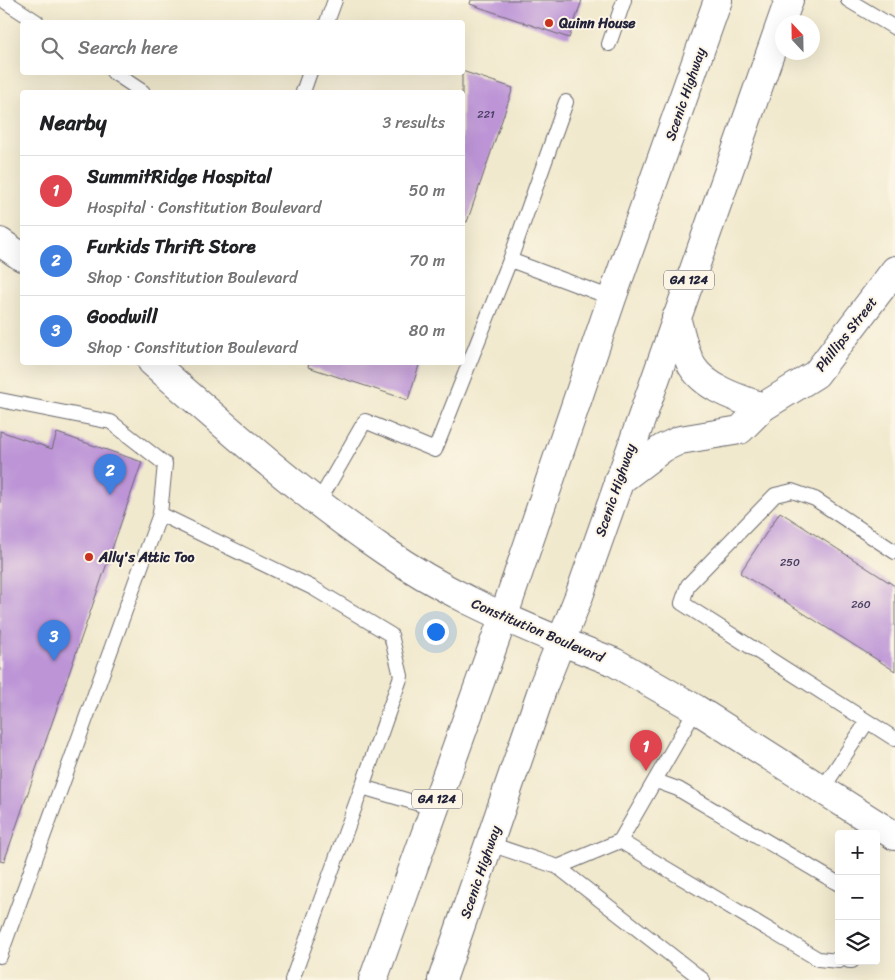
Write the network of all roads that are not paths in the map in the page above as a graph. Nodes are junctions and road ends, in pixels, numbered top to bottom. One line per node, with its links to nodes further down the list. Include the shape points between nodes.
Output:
1 (2, 0): 7 (lane)
2 (335, 0): 8 (lane)
3 (624, 0): 10 (lane)
4 (718, 0): 20 (main road, Scenic Highway / GA 124)
5 (789, 0): 21 (main road, Scenic Highway / GA 124)
6 (848, 0): 9 (lane)
7 (34, 20)
8 (329, 20)
9 (895, 28)
10 (609, 44)
11 (118, 75): 13 (lane)
12 (309, 75): 14 (lane)
13 (140, 90)
14 (305, 90)
15 (566, 102): 18 (lane)
16 (0, 242): 17 (main road)
17 (20, 256)
18 (510, 260): 20 (lane); 26 (lane, via 436,450 365,421)
19 (895, 270): 24 (main road, Phillips Street, via 816,374)
20 (612, 298): 29 (main road, Scenic Highway / GA 124)
21 (676, 318): 24 (main road, via 693,367 711,384 740,399); 25 (main road, Scenic Highway / GA 124)
22 (155, 365): 26 (main road, Constitution Boulevard)
23 (0, 400): 27 (lane, via 111,422 165,464)
24 (763, 406): 25 (main road, Phillips Street, via 740,430 680,440 663,448)
25 (618, 482): 30 (main road, Scenic Highway / GA 124)
26 (318, 503): 29 (main road, Constitution Boulevard, via 386,552 458,596)
27 (160, 514): 35 (lane, via 313,588 391,636 401,676); 43 (lane)
28 (895, 552): 32 (lane, via 816,499 792,491 783,493 775,495 688,585 682,603)
29 (504, 618): 30 (main road, Constitution Boulevard); 37 (main road, Scenic Highway / GA 124)
30 (560, 641): 31 (main road, Constitution Boulevard, via 614,662); 40 (main road, Scenic Highway / GA 124)
31 (696, 709): 34 (lane); 36 (main road, Constitution Boulevard)
32 (867, 722): 33 (lane); 36 (lane)
33 (895, 739)
34 (656, 781): 39 (lane); 42 (lane, via 678,789)
35 (362, 788): 37 (lane); 45 (lane)
36 (822, 788): 38 (main road, Constitution Boulevard)
37 (433, 808): 46 (main road, Scenic Highway / GA 124)
38 (895, 836)
39 (620, 841): 41 (lane); 44 (lane, via 818,959)
40 (490, 844): 41 (lane); 47 (main road, Scenic Highway / GA 124)
41 (558, 867): 48 (lane)
42 (835, 882)
43 (0, 956)
44 (835, 961)
45 (292, 980)
46 (373, 980)
47 (442, 980)
48 (703, 980)

